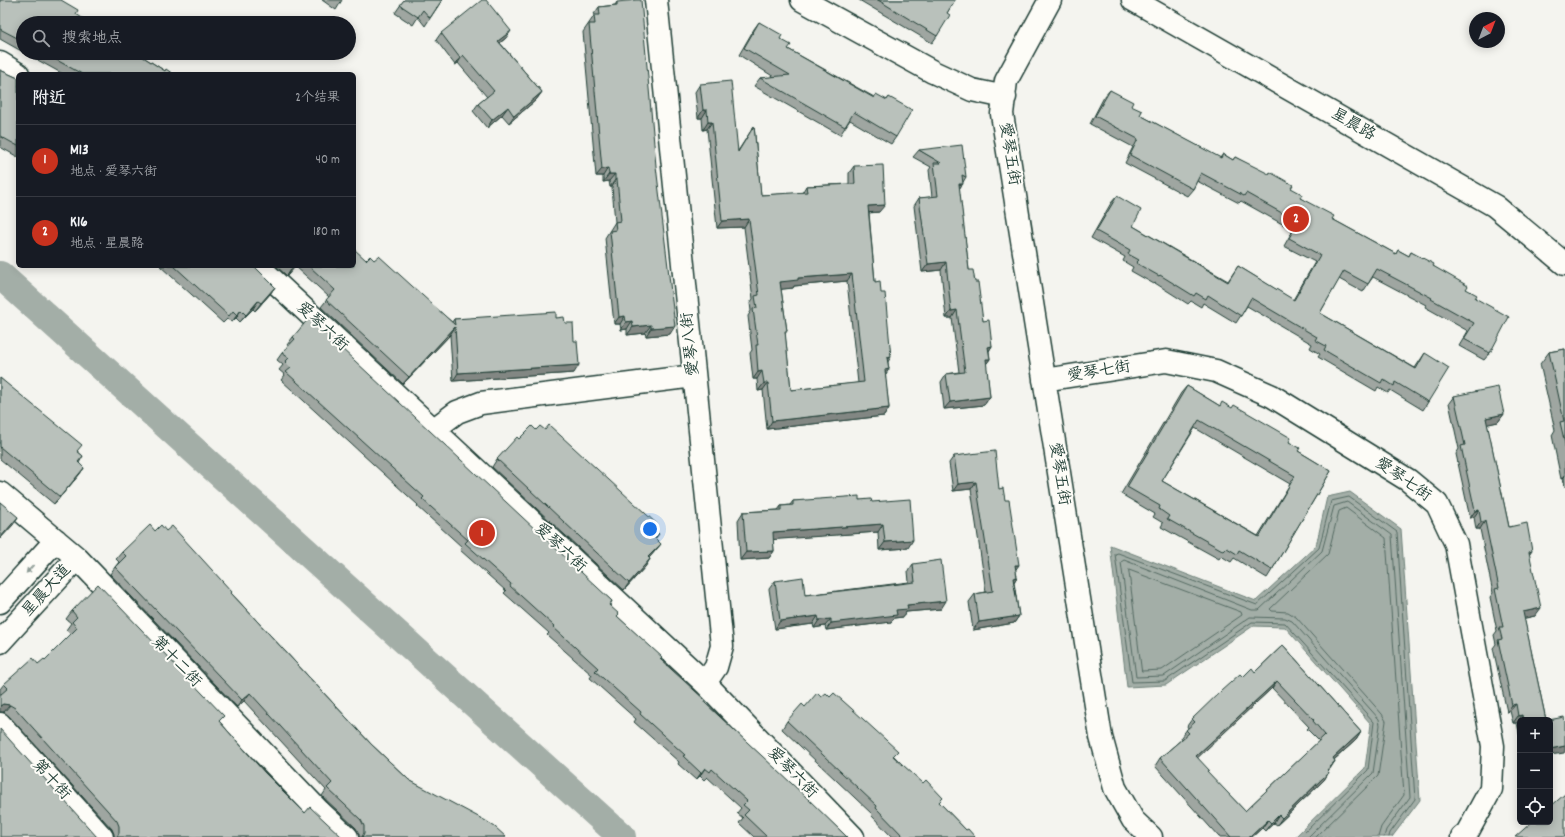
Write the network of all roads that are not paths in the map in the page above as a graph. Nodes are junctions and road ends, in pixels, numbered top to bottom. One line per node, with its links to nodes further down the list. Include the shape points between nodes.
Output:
1 (656, 0): 10 (street, 愛琴八街)
2 (802, 0): 7 (street, via 933,72 972,90)
3 (1050, 0): 7 (street, 愛琴五街, via 1006,81)
4 (1133, 0): 8 (street, 星晨路, via 1495,206)
5 (0, 63): 6 (street)
6 (16, 73)
7 (1004, 97): 11 (street, 愛琴五街, via 1002,114)
8 (1565, 264)
9 (260, 268): 12 (street, 爱琴六街)
10 (694, 376): 12 (street, via 481,403 457,412); 18 (street, 愛琴八街, via 722,646 716,667)
11 (1044, 380): 23 (street, 愛琴五街, via 1101,737 1115,788 1132,820); 24 (street, 愛琴七街, via 1166,361 1216,371 1272,396 1408,480 1437,504 1456,544 1493,746 1491,789 1467,833)
12 (433, 430): 18 (street, 爱琴六街)
13 (0, 493): 14 (street, 第十二街)
14 (56, 540): 15 (street, 第十二街); 16 (street, 星晨大道, one-way to 16)
15 (77, 558): 17 (street, 星晨大道); 21 (street, 第十二街, via 319,811)
16 (0, 602)
17 (0, 642)
18 (705, 683): 22 (street, 爱琴六街)
19 (0, 724): 20 (street, 第十街)
20 (102, 837)
21 (347, 837)
22 (853, 837)
23 (1151, 837)
24 (1462, 837)

